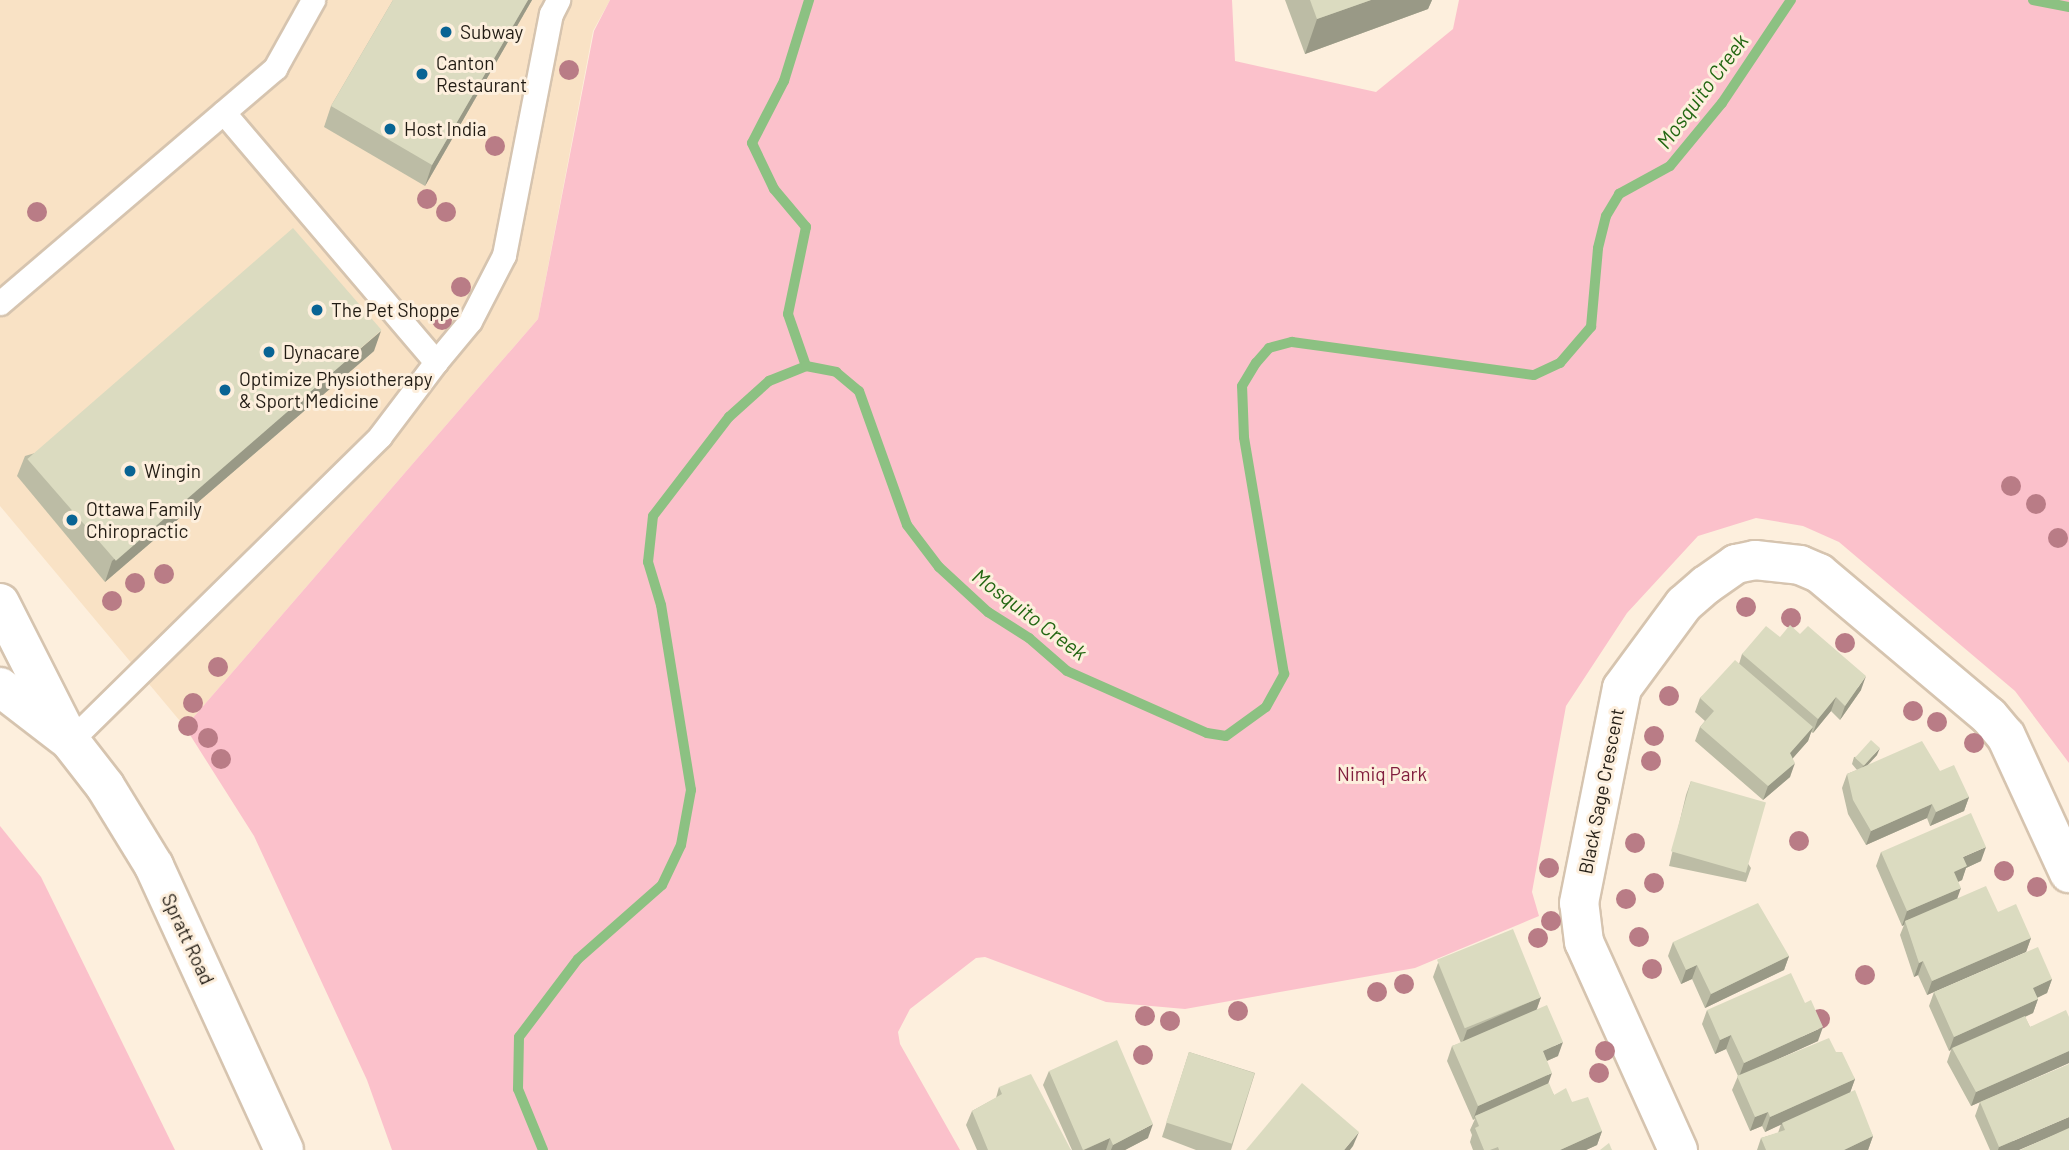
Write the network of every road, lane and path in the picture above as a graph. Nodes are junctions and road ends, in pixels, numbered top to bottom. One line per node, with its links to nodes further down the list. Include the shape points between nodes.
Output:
1 (313, 0): 3 (lane, via 275,68)
2 (558, 0): 5 (lane, via 551,14 505,255 470,321)
3 (223, 112): 4 (lane); 5 (lane)
4 (0, 303)
5 (436, 362): 8 (lane, via 380,436)
6 (0, 603): 8 (street, Spratt Road)
7 (0, 687): 8 (street, Spratt Road)
8 (70, 741): 10 (street, Spratt Road, via 105,786 154,866)
9 (2069, 873): 11 (street, Black Sage Crescent, via 2017,757 1989,716 1819,573 1800,565 1755,560 1736,564 1706,585 1684,604 1622,688 1579,902 1584,942)
10 (284, 1150)
11 (1678, 1150)

